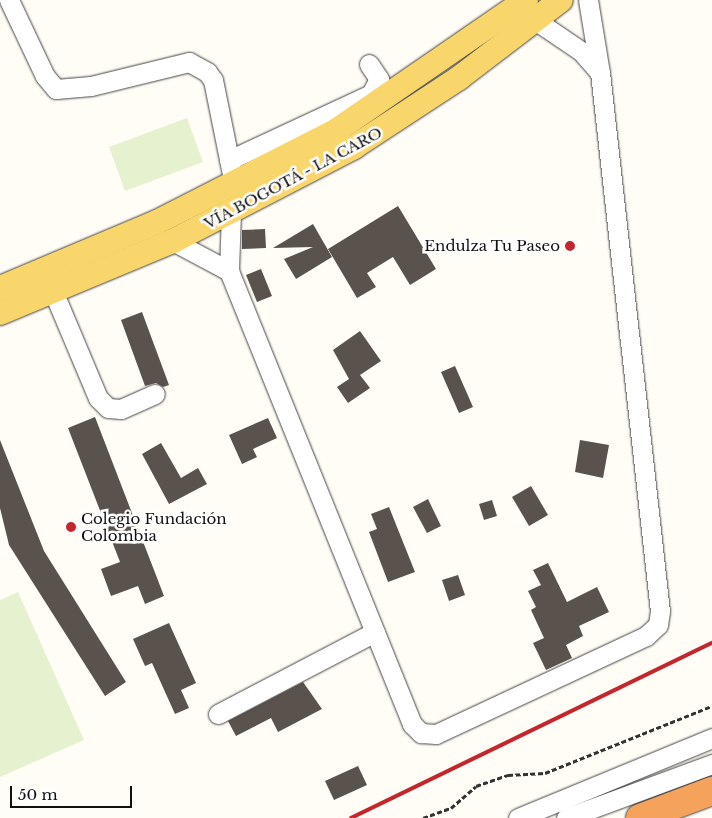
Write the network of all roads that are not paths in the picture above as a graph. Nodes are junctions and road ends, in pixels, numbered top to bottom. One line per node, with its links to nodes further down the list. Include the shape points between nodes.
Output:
1 (8, 0): 7 (street, via 44,76 56,89 82,88 189,62 207,72 213,80)
2 (561, 0): 4 (main road, VÍA BOGOTÁ - LA CARO)
3 (588, 0): 6 (street)
4 (531, 10): 6 (street, via 581,51); 8 (main road, VÍA BOGOTÁ - LA CARO, via 379,105); 9 (main road, VÍA BOGOTÁ - LA CARO, via 403,118)
5 (369, 64): 7 (street, via 379,79 371,94)
6 (600, 73): 16 (street, via 660,611 658,625 646,636 436,734 422,734 412,724)
7 (229, 160): 8 (street)
8 (234, 184): 12 (main road, VÍA BOGOTÁ - LA CARO, via 157,222)
9 (231, 213): 10 (main road, VÍA BOGOTÁ - LA CARO); 11 (street)
10 (173, 241): 11 (street); 13 (main road, VÍA BOGOTÁ - LA CARO)
11 (229, 271): 16 (street)
12 (0, 288)
13 (53, 291): 14 (main road, VÍA BOGOTÁ - LA CARO); 15 (street, via 98,398 108,408 121,409)
14 (0, 313)
15 (155, 394)
16 (375, 632): 17 (street)
17 (218, 714)
18 (712, 738): 21 (street)
19 (712, 764): 22 (street)
20 (712, 791): 23 (highway)
21 (518, 818)
22 (566, 818)
23 (640, 818)

